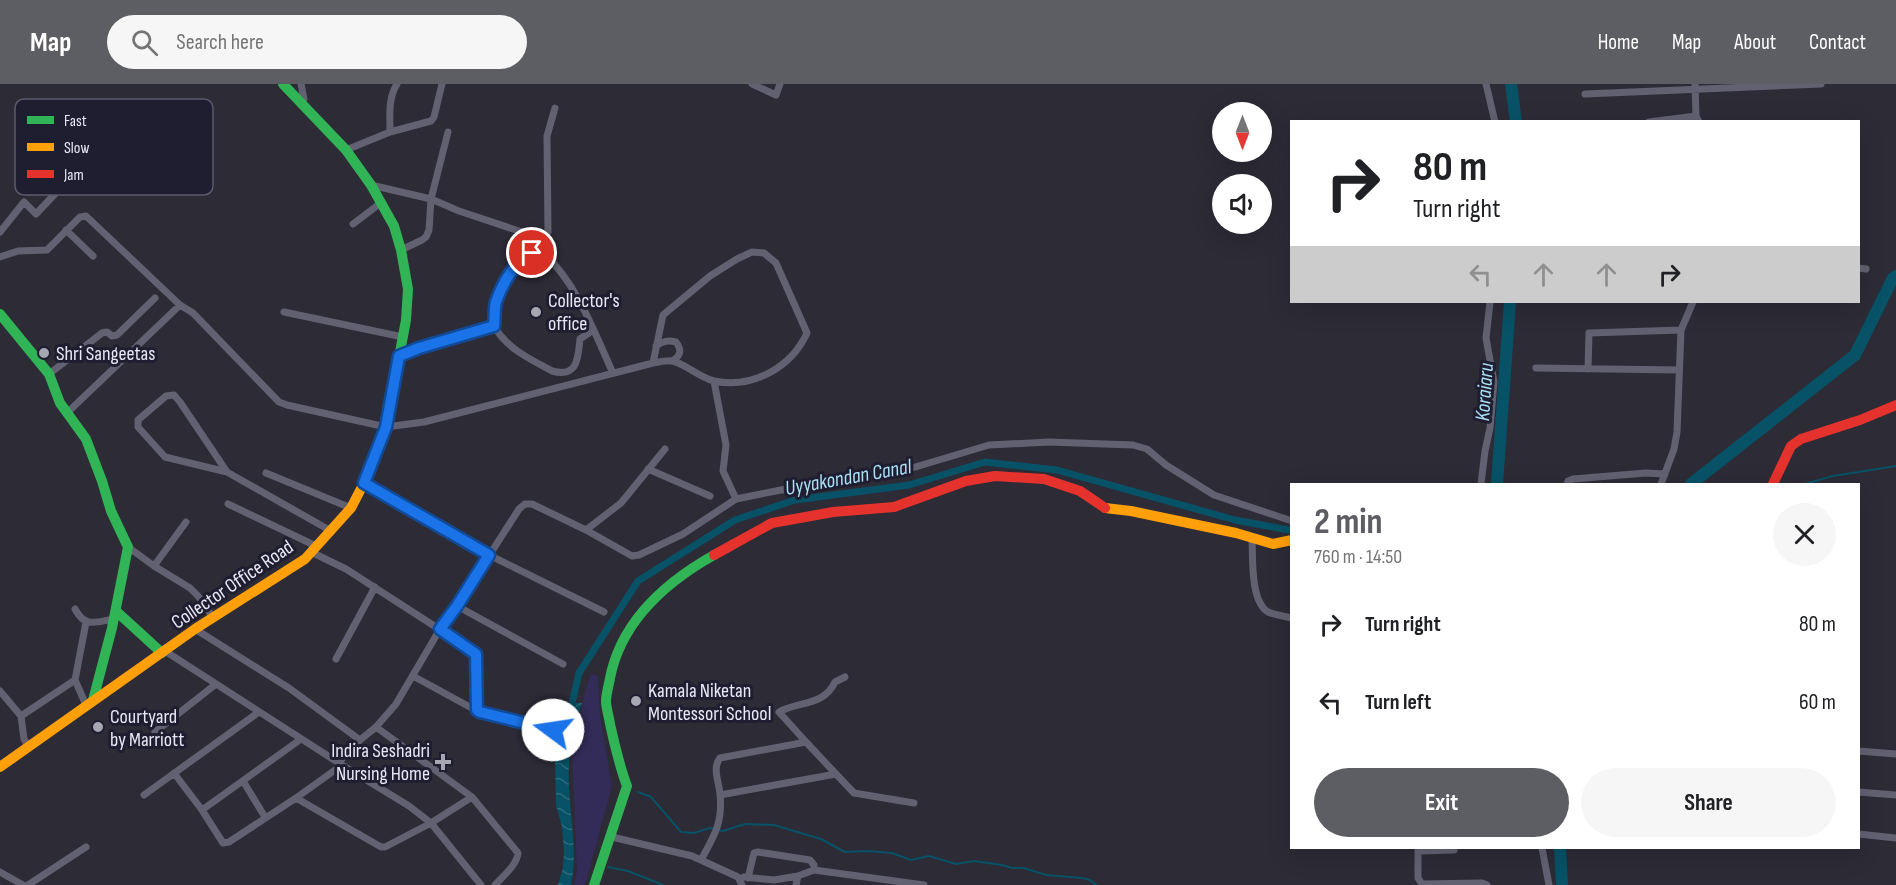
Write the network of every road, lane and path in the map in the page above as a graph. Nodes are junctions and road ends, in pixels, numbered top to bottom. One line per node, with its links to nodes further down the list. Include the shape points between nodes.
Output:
1 (283, 84): 13 (street, Collector Office Road)
2 (301, 84): 13 (street)
3 (387, 84): 11 (street)
4 (397, 84): 11 (street)
5 (442, 84): 18 (street, via 431,121)
6 (752, 84): 7 (street, via 776,95)
7 (780, 84)
8 (1486, 84): 16 (street)
9 (1821, 84): 10 (street)
10 (1695, 87): 12 (street); 15 (street)
11 (392, 91): 18 (street)
12 (1585, 94)
13 (302, 103): 20 (street, Collector Office Road)
14 (555, 108): 23 (street, via 547,136 548,232 543,237)
15 (1698, 119): 17 (street)
16 (1495, 120)
17 (1682, 120)
18 (390, 132): 20 (street)
19 (448, 132): 23 (street)
20 (345, 150): 21 (street, Collector Office Road)
21 (371, 185): 23 (street); 24 (street, Collector Office Road)
22 (54, 195): 27 (street, via 36,214 24,202)
23 (431, 199): 28 (street, via 426,237)
24 (381, 202): 25 (street); 28 (street, Collector Office Road, via 394,226)
25 (353, 224)
26 (66, 230): 29 (street); 30 (street, via 47,250 18,250); 34 (street, via 86,216)
27 (0, 232)
28 (400, 250): 40 (street, Collector Office Road, via 408,289)
29 (93, 256)
30 (0, 257)
31 (155, 298): 49 (street, via 117,335 102,333)
32 (1490, 303): 60 (street, via 1486,338 1494,382)
33 (1693, 303): 39 (street)
34 (180, 305): 52 (street); 53 (street, via 193,313 279,402)
35 (284, 312): 40 (street)
36 (0, 314): 49 (street)
37 (494, 326): 38 (street, via 509,347 559,373 576,365 580,339); 38 (street, via 495,303 509,274 523,257 543,253 565,278); 42 (street)
38 (593, 330): 48 (street)
39 (1681, 330): 46 (street, via 1589,333); 47 (street)
40 (403, 337): 42 (street, Collector Office Road)
41 (656, 346): 43 (street, via 669,340 676,342 680,353); 44 (street); 50 (street, via 663,315 679,301 737,259 752,252 764,253 776,263 807,333 785,363 769,373 754,380)
42 (399, 356): 53 (street, Collector Office Road)
43 (672, 361): 44 (street); 50 (street)
44 (653, 363): 48 (street)
45 (1536, 368): 46 (street)
46 (1588, 369): 47 (street)
47 (1679, 370): 58 (street, via 1677,432)
48 (613, 373): 53 (street, via 424,422)
49 (49, 374): 52 (street, via 60,403)
50 (714, 381): 65 (street, via 727,453 723,471)
51 (1896, 405): 63 (street, via 1796,442 1785,455)
52 (68, 412): 74 (street, via 86,439)
53 (386, 427): 59 (street, Collector Office Road)
54 (665, 449): 55 (street)
55 (648, 469): 64 (street); 70 (street, via 621,503)
56 (227, 472): 56 (street, via 174,395 166,396 138,420 138,427 165,457); 71 (street)
57 (266, 473): 67 (street)
58 (1665, 474): 61 (street, via 1573,479); 62 (street)
59 (364, 483): 67 (street, Collector Office Road); 76 (street)
60 (1481, 483)
61 (1567, 483)
62 (1661, 483)
63 (1773, 483)
64 (710, 496)
65 (736, 499): 68 (street, via 912,468 989,445 1049,442 1147,449 1215,495); 70 (street, via 683,534 639,555 632,556)
66 (228, 504): 75 (street)
67 (351, 508): 71 (street, Collector Office Road)
68 (1290, 520)
69 (186, 522): 77 (street)
70 (586, 530): 76 (street, via 525,504)
71 (331, 531): 75 (street, Collector Office Road)
72 (1252, 538): 73 (street, via 1273,544); 84 (street, via 1254,587 1261,606); 125 (street, via 1107,509 1080,491 1044,479 995,476 894,507 772,523 693,567 663,590 624,638 613,664 606,700 618,764 627,786)
73 (1290, 540)
74 (128, 547): 77 (street); 82 (street)
75 (314, 549): 78 (street); 83 (street, Collector Office Road, via 305,559)
76 (489, 555): 79 (street); 81 (street)
77 (154, 566): 83 (street, via 190,588)
78 (375, 587): 87 (street); 89 (street)
79 (457, 606): 87 (street); 90 (street)
80 (75, 609): 85 (street)
81 (604, 612)
82 (115, 615): 85 (street); 88 (street); 96 (street)
83 (213, 617): 86 (street, Collector Office Road)
84 (1290, 617)
85 (86, 622): 93 (street)
86 (195, 629): 88 (street, Collector Office Road); 104 (street, via 289,688)
87 (440, 629): 91 (street); 98 (street, via 476,654)
88 (163, 652): 94 (street); 96 (street, Collector Office Road)
89 (336, 659)
90 (563, 664)
91 (413, 676): 98 (street); 100 (street)
92 (845, 678): 105 (street, via 835,682 821,700 789,706 779,712)
93 (75, 680): 96 (street); 99 (street)
94 (216, 684): 97 (street); 102 (street)
95 (0, 691): 99 (street)
96 (90, 703): 106 (street, Collector Office Road)
97 (259, 712): 103 (street); 111 (street)
98 (480, 712): 101 (street)
99 (21, 716): 106 (street)
100 (376, 727): 104 (street); 118 (street)
101 (553, 730)
102 (155, 732)
103 (301, 739): 109 (street); 113 (street)
104 (360, 740): 109 (street)
105 (806, 742): 112 (street); 116 (street, via 720,758 716,768)
106 (28, 747): 110 (street, Collector Office Road)
107 (1860, 751): 108 (street)
108 (1896, 754)
109 (340, 764): 119 (street); 123 (street)
110 (0, 767)
111 (174, 773): 115 (street); 121 (street)
112 (836, 774): 116 (street); 120 (street, via 854,793)
113 (243, 781): 121 (street); 122 (street)
114 (1860, 792): 117 (street)
115 (144, 795)
116 (720, 795): 131 (street, via 720,824)
117 (1896, 795)
118 (472, 797): 123 (street); 140 (street, via 518,853)
119 (296, 798): 122 (street); 123 (street, via 381,847)
120 (914, 803)
121 (202, 810): 122 (street, via 223,843)
122 (265, 817)
123 (431, 823): 139 (street)
124 (1860, 834): 126 (street)
125 (612, 837): 131 (street); 141 (street)
126 (1896, 838)
127 (86, 847): 138 (street)
128 (1419, 849): 130 (street); 145 (street, via 1422,884)
129 (1542, 849): 146 (street)
130 (1454, 850)
131 (701, 860): 135 (street)
132 (814, 870): 134 (street); 136 (street, via 810,860 758,852 754,853); 144 (street)
133 (0, 872): 137 (street)
134 (798, 876): 136 (street, via 774,880); 143 (street)
135 (738, 877): 136 (street); 142 (street)
136 (748, 878)
137 (23, 885)
138 (28, 885)
139 (481, 885)
140 (495, 885)
141 (594, 885)
142 (742, 885)
143 (796, 885)
144 (924, 885)
145 (1487, 885)
146 (1550, 885)

